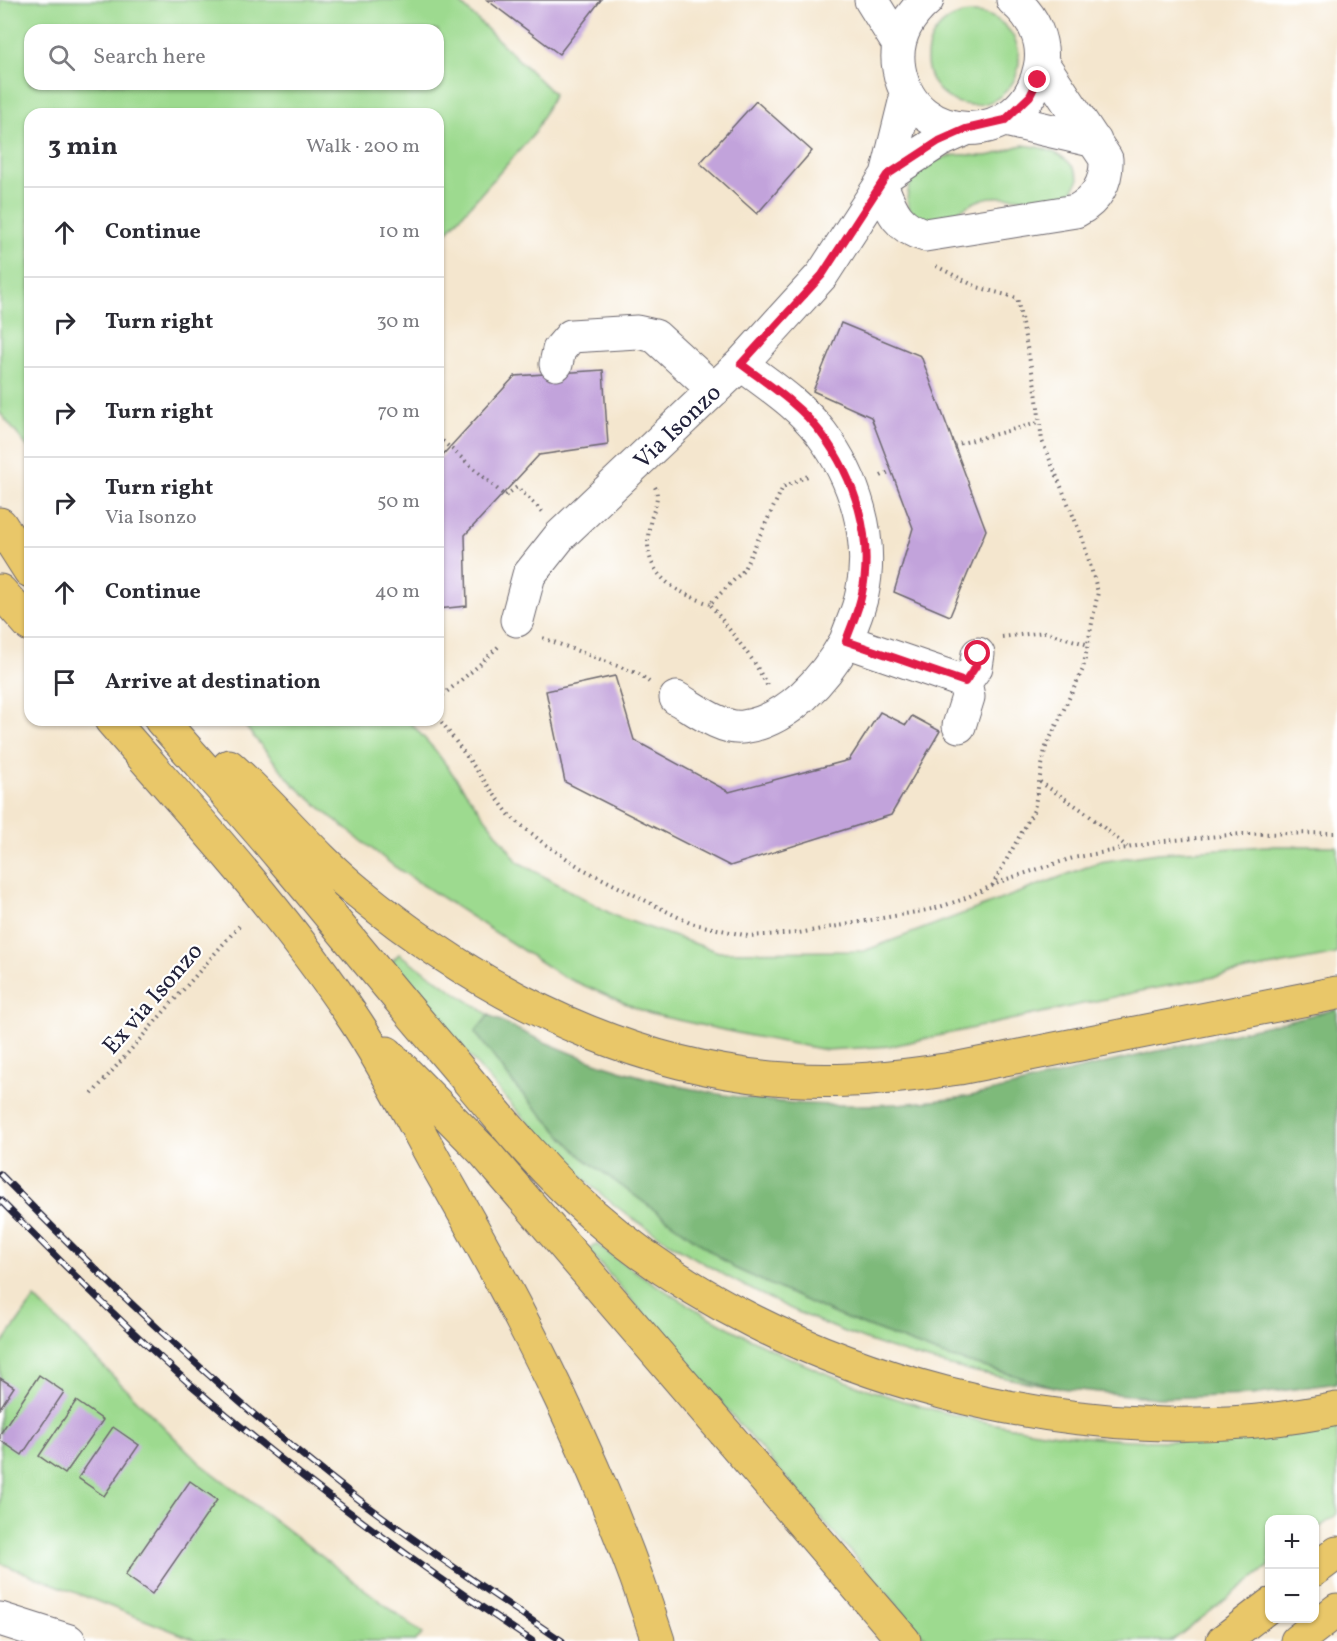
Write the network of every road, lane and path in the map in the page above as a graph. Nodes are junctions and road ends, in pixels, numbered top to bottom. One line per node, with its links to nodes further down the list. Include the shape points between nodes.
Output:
1 (871, 0): 4 (street)
2 (927, 0): 4 (street, via 914,12)
3 (1025, 5): 5 (street, via 1036,28)
4 (899, 45): 6 (street, via 899,65)
5 (1042, 63): 7 (street, via 1030,96); 9 (street)
6 (907, 94): 8 (street, via 930,118); 10 (street)
7 (1005, 120): 8 (street); 9 (street)
8 (966, 129): 10 (street, via 939,141)
9 (1099, 145): 10 (street, via 1106,159 1104,180 1087,205 1076,211 961,231 925,235 913,232 896,219)
10 (884, 179): 13 (street, Via Isonzo, via 822,275)
11 (927, 261): 15 (path, via 977,287 1017,298)
12 (556, 364): 14 (street, via 559,350 571,336 637,332 655,336)
13 (741, 364): 14 (street, Via Isonzo); 19 (street, via 793,404 821,432)
14 (714, 390): 18 (street, Via Isonzo)
15 (1038, 423): 17 (path); 35 (path, via 1091,563 1098,592 1083,669 1045,749)
16 (444, 442): 20 (path, via 505,496 517,487)
17 (954, 445)
18 (639, 462): 24 (path, via 658,493 649,528 655,572 672,589); 26 (street, Via Isonzo, via 560,536 530,575)
19 (840, 462): 24 (path, via 783,487 743,571); 27 (street, via 858,506 867,554 862,594)
20 (545, 514)
21 (0, 524): 22 (highway)
22 (24, 562)
23 (0, 591): 25 (highway)
24 (710, 604): 29 (path, via 754,662)
25 (24, 618)
26 (517, 620)
27 (846, 641): 29 (street, via 830,670 805,697); 34 (street, via 972,668)
28 (676, 698): 29 (street, via 718,722 742,728)
29 (781, 711)
30 (444, 725): 38 (path, via 510,816 542,843 581,868 690,923 748,936 799,933 933,909)
31 (116, 726): 41 (highway, via 271,906)
32 (165, 726): 43 (highway, via 558,1182 593,1216 696,1289 759,1323 888,1377 1013,1408 1145,1424 1271,1420)
33 (185, 726): 40 (highway, via 232,769 310,851 443,957 504,994 563,1023 678,1062 795,1078 902,1077)
34 (959, 726)
35 (1040, 782): 37 (path); 38 (path, via 1034,810)
36 (1337, 832): 37 (path, via 1241,834)
37 (1127, 847): 38 (path, via 1073,858)
38 (992, 886)
39 (239, 926): 42 (path, Ex via Isonzo)
40 (1337, 993)
41 (354, 1019): 50 (highway, via 541,1357 637,1576); 51 (highway, via 485,1153)
42 (92, 1094)
43 (1337, 1409)
44 (1337, 1553): 45 (highway)
45 (1315, 1569)
46 (1265, 1608): 52 (highway)
47 (1337, 1610): 53 (highway)
48 (0, 1619): 49 (street)
49 (69, 1641)
50 (658, 1641)
51 (904, 1641)
52 (1223, 1641)
53 (1297, 1641)

